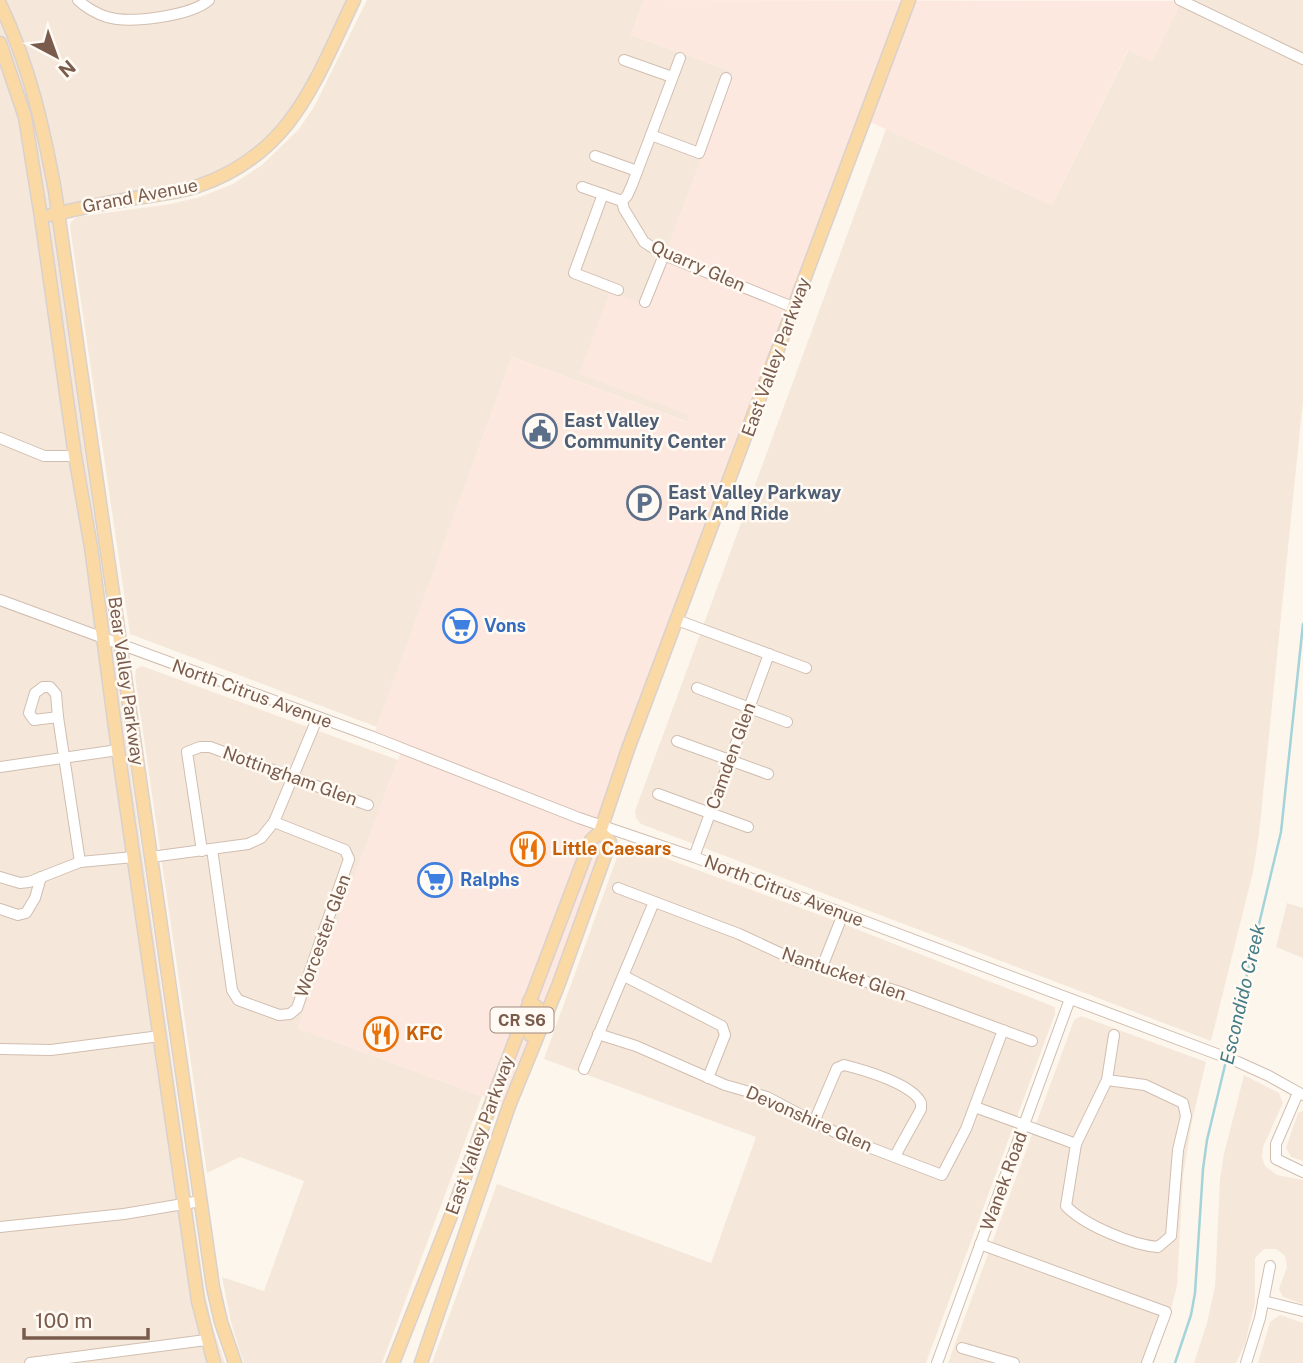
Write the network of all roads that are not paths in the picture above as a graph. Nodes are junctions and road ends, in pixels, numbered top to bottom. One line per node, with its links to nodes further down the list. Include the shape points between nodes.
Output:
1 (78, 0): 2 (street, via 106,17 129,19 189,11)
2 (209, 0)
3 (354, 0): 19 (main road, Grand Avenue, via 311,90 286,128 245,164 197,187)
4 (909, 0): 24 (main road, East Valley Parkway / CR S6)
5 (1180, 0): 9 (street)
6 (0, 4): 19 (main road, Bear Valley Parkway, via 38,104)
7 (0, 43): 20 (main road, Bear Valley Parkway, via 25,117)
8 (680, 58): 11 (street)
9 (1303, 59)
10 (624, 60): 11 (street)
11 (672, 78): 13 (street)
12 (726, 78): 13 (street, via 699,153)
13 (651, 135): 15 (street)
14 (595, 156): 15 (street)
15 (637, 171): 18 (street)
16 (582, 187): 17 (street)
17 (603, 194): 18 (street); 22 (street, via 574,273)
18 (622, 201): 21 (street, Quarry Glen, via 643,242)
19 (58, 213): 20 (main road, Grand Avenue); 30 (main road, Bear Valley Parkway)
20 (41, 217): 26 (main road, Bear Valley Parkway)
21 (664, 255): 23 (street); 24 (street, Quarry Glen)
22 (618, 290)
23 (645, 302)
24 (795, 308): 28 (main road, East Valley Parkway / CR S6)
25 (0, 438): 26 (street, via 44,456)
26 (75, 456): 29 (main road, Bear Valley Parkway)
27 (0, 600): 29 (street, North Citrus Avenue)
28 (677, 620): 31 (street); 50 (main road, East Valley Parkway / CR S6)
29 (103, 637): 30 (street, North Citrus Avenue); 39 (main road, Bear Valley Parkway)
30 (120, 644): 36 (street, North Citrus Avenue); 52 (main road, Bear Valley Parkway)
31 (769, 654): 32 (street); 34 (street, Camden Glen)
32 (806, 668)
33 (697, 688): 34 (street)
34 (749, 708): 37 (street); 41 (street, Camden Glen)
35 (58, 717): 40 (street)
36 (317, 719): 44 (street); 50 (street, North Citrus Avenue)
37 (787, 722)
38 (677, 741): 41 (street)
39 (118, 750): 40 (street); 54 (main road, Bear Valley Parkway)
40 (65, 756): 42 (street); 55 (street)
41 (729, 760): 43 (street); 47 (street, Camden Glen)
42 (0, 767)
43 (768, 774)
44 (292, 777): 46 (street, Nottingham Glen); 48 (street); 51 (street, Nottingham Glen, via 211,747 187,752)
45 (658, 794): 47 (street)
46 (368, 805)
47 (710, 813): 49 (street); 53 (street, Camden Glen)
48 (274, 822): 51 (street, via 261,838 248,844); 51 (street, Worcester Glen, via 345,850 349,859 297,1008 290,1014 279,1015 238,1000 232,990)
49 (748, 827)
50 (601, 828): 53 (street, North Citrus Avenue); 65 (main road, East Valley Parkway / CR S6, via 591,840); 72 (main road, East Valley Parkway / CR S6, via 610,842)
51 (207, 850): 52 (street)
52 (151, 857): 83 (main road, Bear Valley Parkway)
53 (694, 857): 61 (street, North Citrus Avenue)
54 (134, 858): 55 (street); 69 (main road, Bear Valley Parkway)
55 (80, 862): 57 (street)
56 (0, 877): 57 (street, via 20,883)
57 (41, 877): 60 (street, via 26,914)
58 (618, 888): 59 (street, Nantucket Glen)
59 (653, 902): 62 (street, Nantucket Glen); 63 (street)
60 (0, 909)
61 (843, 914): 62 (street); 64 (street, North Citrus Avenue)
62 (822, 968): 66 (street, Nantucket Glen)
63 (624, 976): 67 (street); 74 (street, via 722,1026 725,1035)
64 (1070, 999): 76 (street, North Citrus Avenue, via 1238,1062); 79 (street, Wanek Road)
65 (529, 1001): 72 (main road, via 538,1008 528,1042); 95 (main road, East Valley Parkway / CR S6)
66 (1003, 1030): 70 (street, Nantucket Glen); 77 (street)
67 (598, 1034): 73 (street); 74 (street, Devonshire Glen, via 635,1045)
68 (1114, 1035): 75 (street)
69 (160, 1036): 71 (street, via 51,1050); 84 (main road, Bear Valley Parkway)
70 (1032, 1041)
71 (0, 1049)
72 (530, 1056): 96 (main road, East Valley Parkway / CR S6)
73 (584, 1069)
74 (708, 1078): 78 (street, Devonshire Glen, via 767,1097)
75 (1107, 1080): 80 (street); 80 (street, via 1145,1085 1183,1103 1186,1116 1178,1150 1171,1236 1163,1244 1149,1246 1113,1233 1076,1217 1066,1206)
76 (1301, 1094): 82 (street, via 1276,1144 1276,1159)
77 (975, 1107): 79 (street); 81 (street, Devonshire Glen, via 942,1175)
78 (814, 1122): 81 (street, Devonshire Glen); 81 (street, via 837,1068 844,1065 884,1078 912,1091 922,1103)
79 (1024, 1125): 80 (street); 86 (street, Wanek Road)
80 (1076, 1144)
81 (895, 1156)
82 (1303, 1172)
83 (201, 1201): 84 (street); 94 (main road, Bear Valley Parkway, via 217,1305)
84 (183, 1204): 85 (street); 90 (main road, Bear Valley Parkway)
85 (0, 1227)
86 (980, 1244): 97 (street, Wanek Road); 99 (street, via 1166,1312)
87 (1270, 1266): 88 (street)
88 (1263, 1301): 89 (street); 100 (street)
89 (1303, 1311)
90 (206, 1340): 92 (street); 93 (main road, Bear Valley Parkway)
91 (962, 1348): 98 (street)
92 (30, 1363)
93 (214, 1363)
94 (235, 1363)
95 (393, 1363)
96 (421, 1363)
97 (937, 1363)
98 (1014, 1363)
99 (1147, 1363)
100 (1246, 1363)

